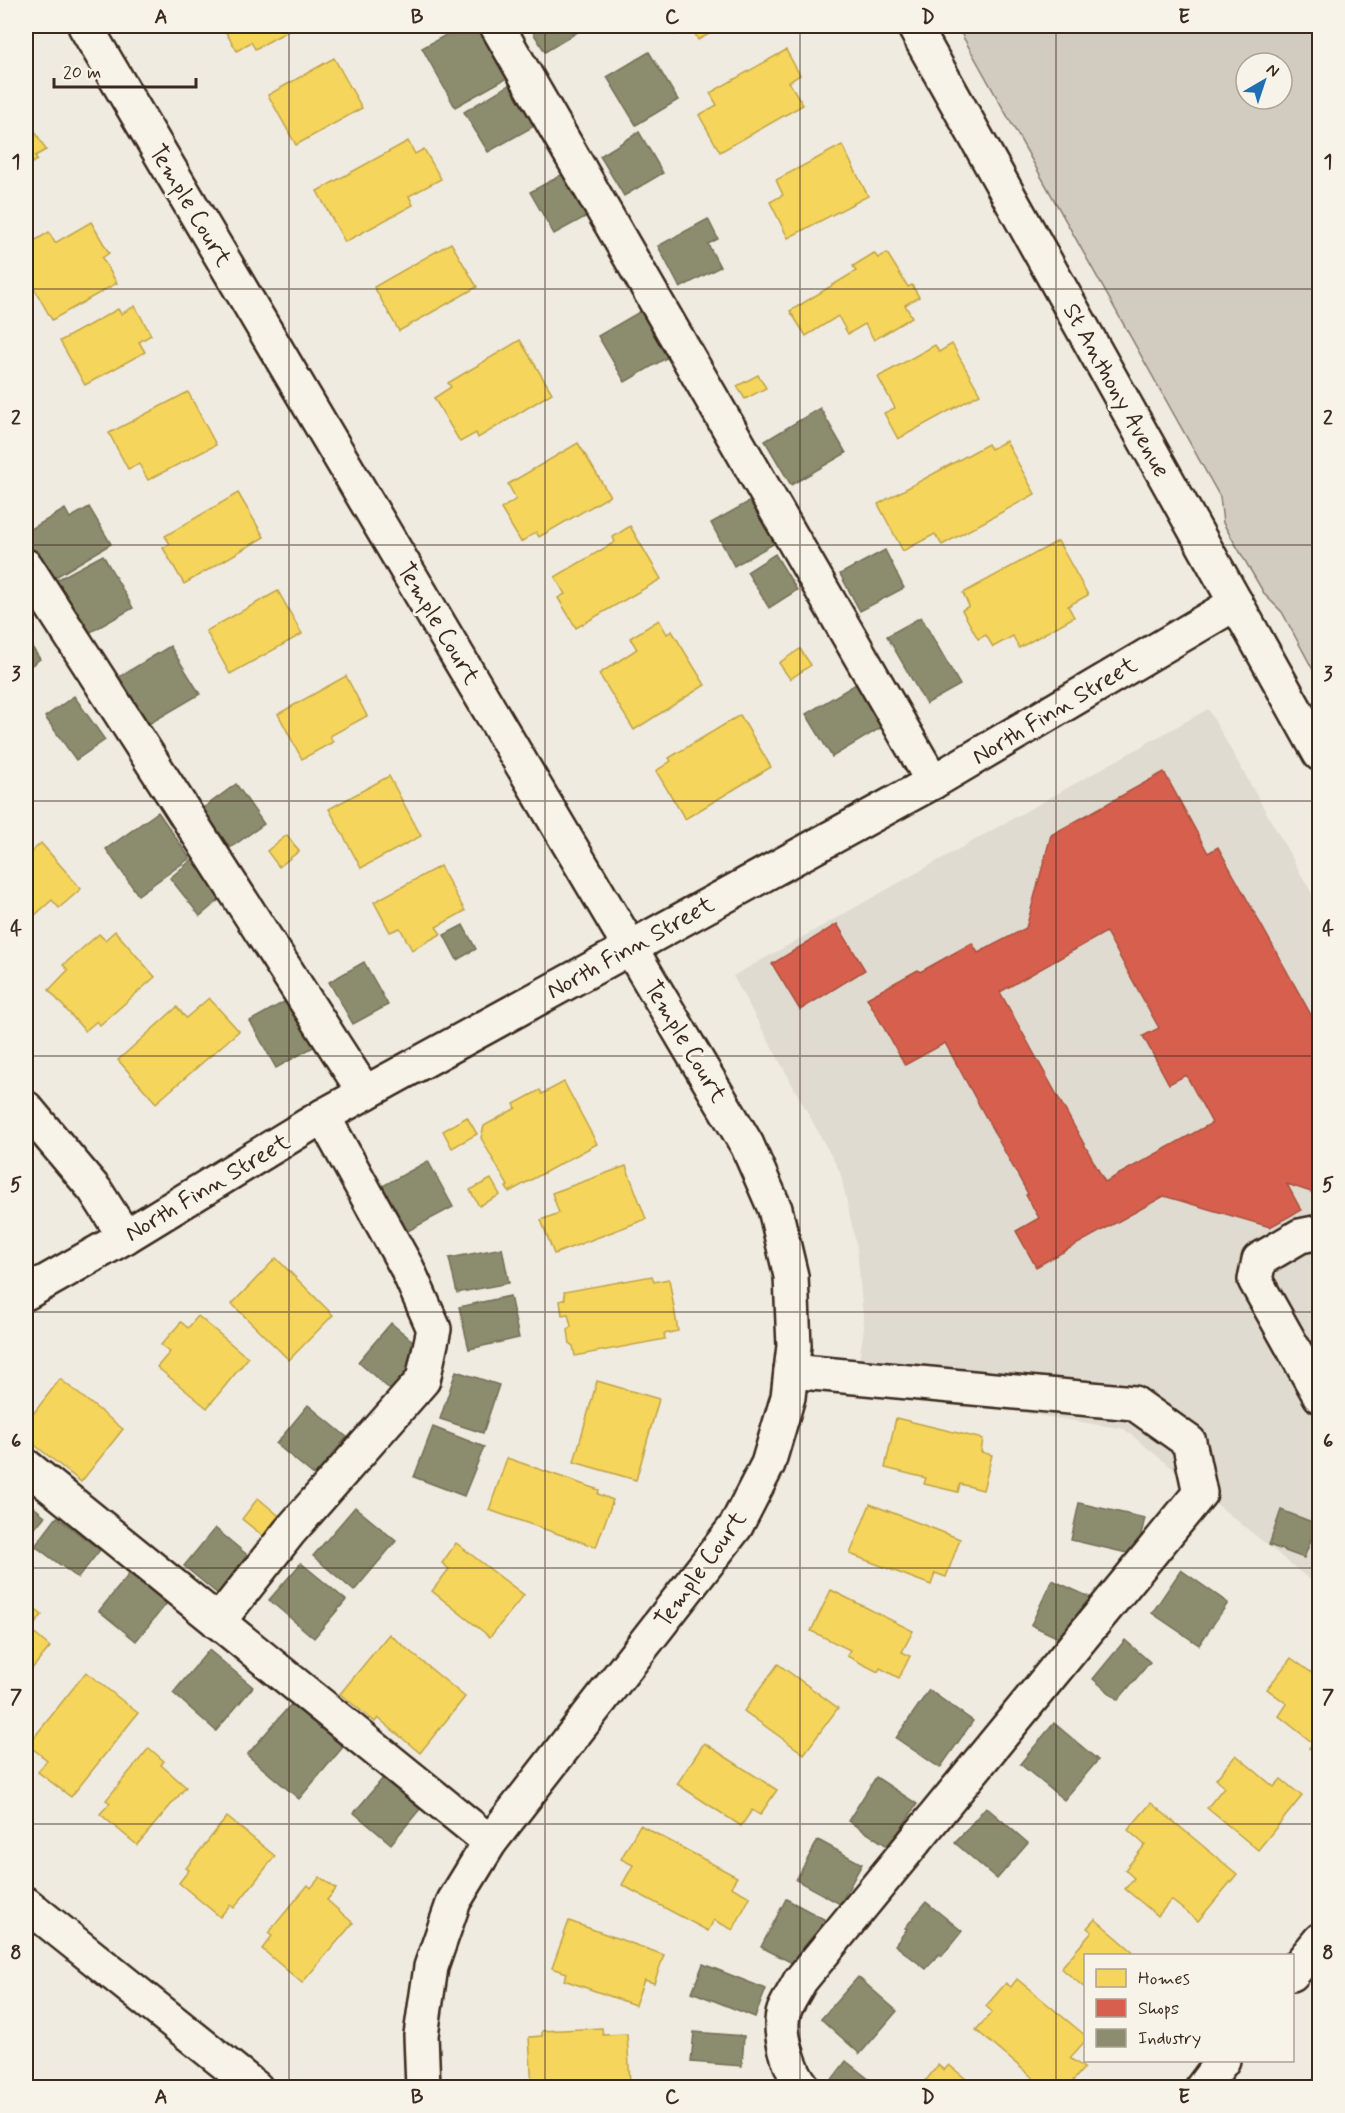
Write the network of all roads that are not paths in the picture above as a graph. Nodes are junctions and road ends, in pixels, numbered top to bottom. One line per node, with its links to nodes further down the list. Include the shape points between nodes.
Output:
1 (85, 26): 8 (street, Temple Court)
2 (497, 26): 7 (street)
3 (914, 26): 5 (street, St Anthony Avenue)
4 (26, 566): 9 (street)
5 (1236, 603): 6 (street, St Anthony Avenue); 7 (street, North Finn Street)
6 (1320, 754)
7 (933, 782): 8 (street, North Finn Street)
8 (630, 947): 9 (street, North Finn Street); 15 (street, Temple Court, via 747,1145 775,1209 791,1276)
9 (364, 1093): 11 (street, North Finn Street)
10 (26, 1108): 13 (street, via 95,1190)
11 (323, 1116): 13 (street, North Finn Street); 18 (street, via 407,1268 434,1329 429,1354 423,1380 290,1531)
12 (1320, 1232): 16 (street, via 1300,1236 1259,1260 1255,1280)
13 (125, 1237): 14 (street, North Finn Street)
14 (26, 1293)
15 (791, 1371): 19 (street, Temple Court, via 788,1398 768,1464 736,1526); 26 (street, via 1134,1403 1189,1442 1200,1493 800,1981 783,2013 784,2047)
16 (1320, 1396)
17 (26, 1466): 18 (street)
18 (218, 1622): 19 (street)
19 (490, 1842): 25 (street, Temple Court, via 454,1901 431,1966 422,2035)
20 (26, 1904): 24 (street)
21 (1320, 1940): 22 (street)
22 (1294, 1973)
23 (1222, 2062): 27 (street)
24 (256, 2088)
25 (423, 2088)
26 (804, 2088)
27 (1202, 2088)

